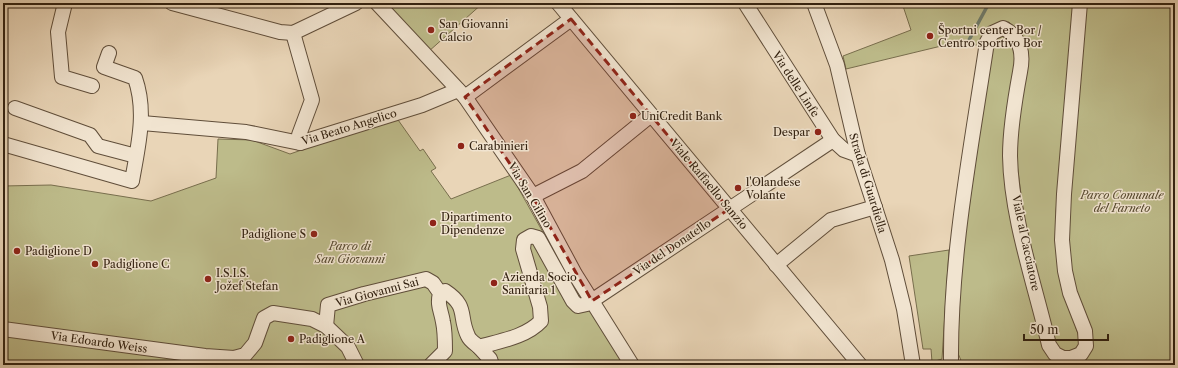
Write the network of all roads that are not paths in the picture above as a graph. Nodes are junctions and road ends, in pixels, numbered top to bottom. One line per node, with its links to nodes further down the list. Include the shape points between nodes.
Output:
1 (64, 3): 12 (street, via 58,32 62,77)
2 (172, 3): 10 (street, via 280,32)
3 (356, 3): 10 (street)
4 (377, 3): 13 (street, Via San Cilino)
5 (558, 3): 9 (street, Viale Raffaello Sanzio)
6 (745, 3): 17 (street, Via delle Linfe)
7 (814, 3): 20 (street, Strada di Guardiella, via 837,65)
8 (1080, 3): 34 (street, Viale al Cacciatore, via 1062,240 1068,286 1085,331 1086,346 1081,354 1063,358 1055,354 1049,344 1016,211 1010,156 1013,109 1022,66 1021,51 1018,41 1011,32 1003,28 992,33 987,42 957,246 951,311)
9 (571, 19): 13 (street, Via Beato Angelico); 15 (street, Viale Raffaello Sanzio)
10 (293, 33): 18 (street, via 312,100 299,135)
11 (109, 53): 16 (street, via 104,67 135,78 140,91)
12 (92, 86)
13 (462, 93): 18 (street, Via Beato Angelico); 22 (street, Via San Cilino)
14 (15, 108): 21 (street, via 90,135 98,146)
15 (651, 115): 22 (street, via 582,170); 24 (street, Viale Raffaello Sanzio)
16 (142, 123): 18 (street, Via Beato Angelico, via 246,132); 21 (street)
17 (833, 140): 20 (street, Via delle Linfe, via 844,150); 24 (street, Via del Donatello)
18 (300, 143)
19 (3, 144): 21 (street, via 132,181)
20 (858, 155): 23 (street, Strada di Guardiella)
21 (136, 156)
22 (533, 196): 27 (street, Via San Cilino)
23 (875, 207): 25 (street, via 831,220); 40 (street, Strada di Guardiella, via 901,295)
24 (729, 208): 25 (street, Viale Raffaello Sanzio); 27 (street, Via del Donatello)
25 (776, 264): 39 (street, Viale Raffaello Sanzio)
26 (440, 293): 28 (street, Via Giovanni Sai, via 433,283 426,279 364,294 328,305); 31 (street, Via Giovanni Sai, via 445,291 461,305 468,338); 36 (street, via 438,302 443,321 445,351)
27 (592, 301): 31 (street, via 578,306 573,301 538,238 531,236 524,240 523,249 540,307 541,321 527,332); 38 (street, Via San Cilino)
28 (326, 326): 30 (street, via 312,319 273,313 264,318); 33 (street, via 348,348)
29 (3, 329): 32 (street, Via Edoardo Weiss)
30 (255, 343): 32 (street, Via Edoardo Weiss, via 245,355); 35 (street)
31 (479, 347): 37 (street)
32 (226, 362)
33 (356, 364)
34 (950, 364)
35 (252, 365)
36 (431, 365)
37 (492, 365)
38 (632, 365)
39 (860, 365)
40 (913, 365)

